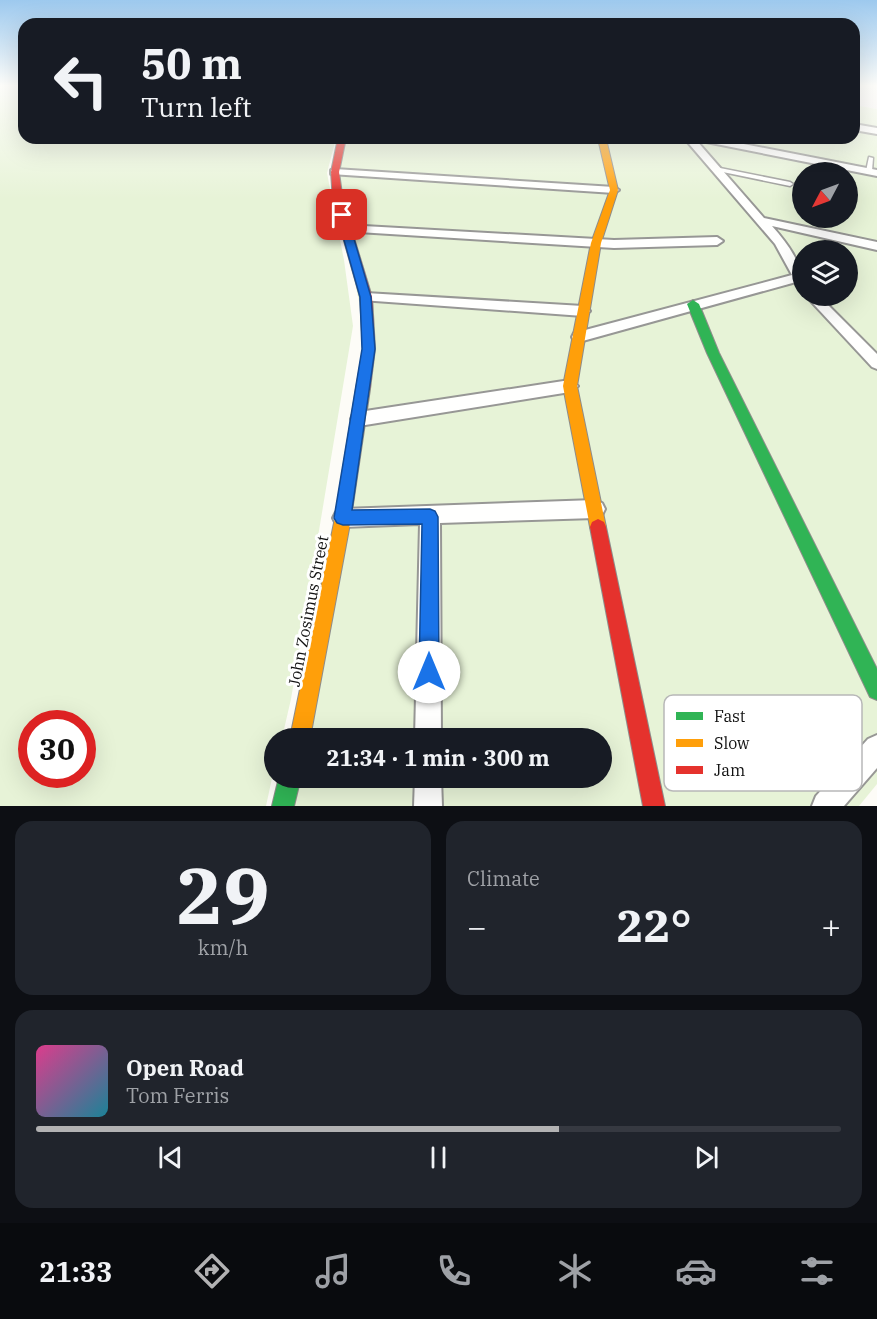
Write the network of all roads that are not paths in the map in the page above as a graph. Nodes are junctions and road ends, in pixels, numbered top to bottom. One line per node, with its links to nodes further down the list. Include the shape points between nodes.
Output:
1 (860, 128): 2 (street)
2 (877, 131)
3 (341, 144): 9 (street, John Zosimus Street)
4 (603, 144): 12 (street)
5 (694, 144): 8 (street)
6 (730, 144): 10 (street)
7 (871, 158): 10 (lane)
8 (715, 169): 11 (lane); 13 (street)
9 (334, 172): 12 (street); 14 (street, John Zosimus Street)
10 (873, 172)
11 (790, 184)
12 (614, 190): 16 (street)
13 (759, 220): 17 (street); 18 (street)
14 (346, 229): 16 (street); 20 (street, John Zosimus Street)
15 (717, 241): 16 (street)
16 (596, 243): 23 (street)
17 (877, 246)
18 (792, 264)
19 (792, 281): 21 (street)
20 (366, 297): 23 (street); 27 (street, John Zosimus Street, via 369,349)
21 (693, 304): 24 (street); 31 (street, via 713,353)
22 (822, 306): 25 (street)
23 (584, 311): 24 (street)
24 (579, 337): 26 (street)
25 (877, 363)
26 (570, 386): 27 (street); 28 (street)
27 (359, 419): 30 (street, John Zosimus Street)
28 (595, 509): 29 (street); 41 (street)
29 (430, 517): 30 (street); 33 (street)
30 (343, 518): 32 (street, John Zosimus Street)
31 (877, 690)
32 (302, 728)
33 (428, 728)
34 (877, 748): 35 (street)
35 (862, 765)
36 (287, 788): 39 (street)
37 (428, 788): 40 (street)
38 (839, 791): 42 (street)
39 (283, 806)
40 (428, 806)
41 (654, 806)
42 (826, 806)

